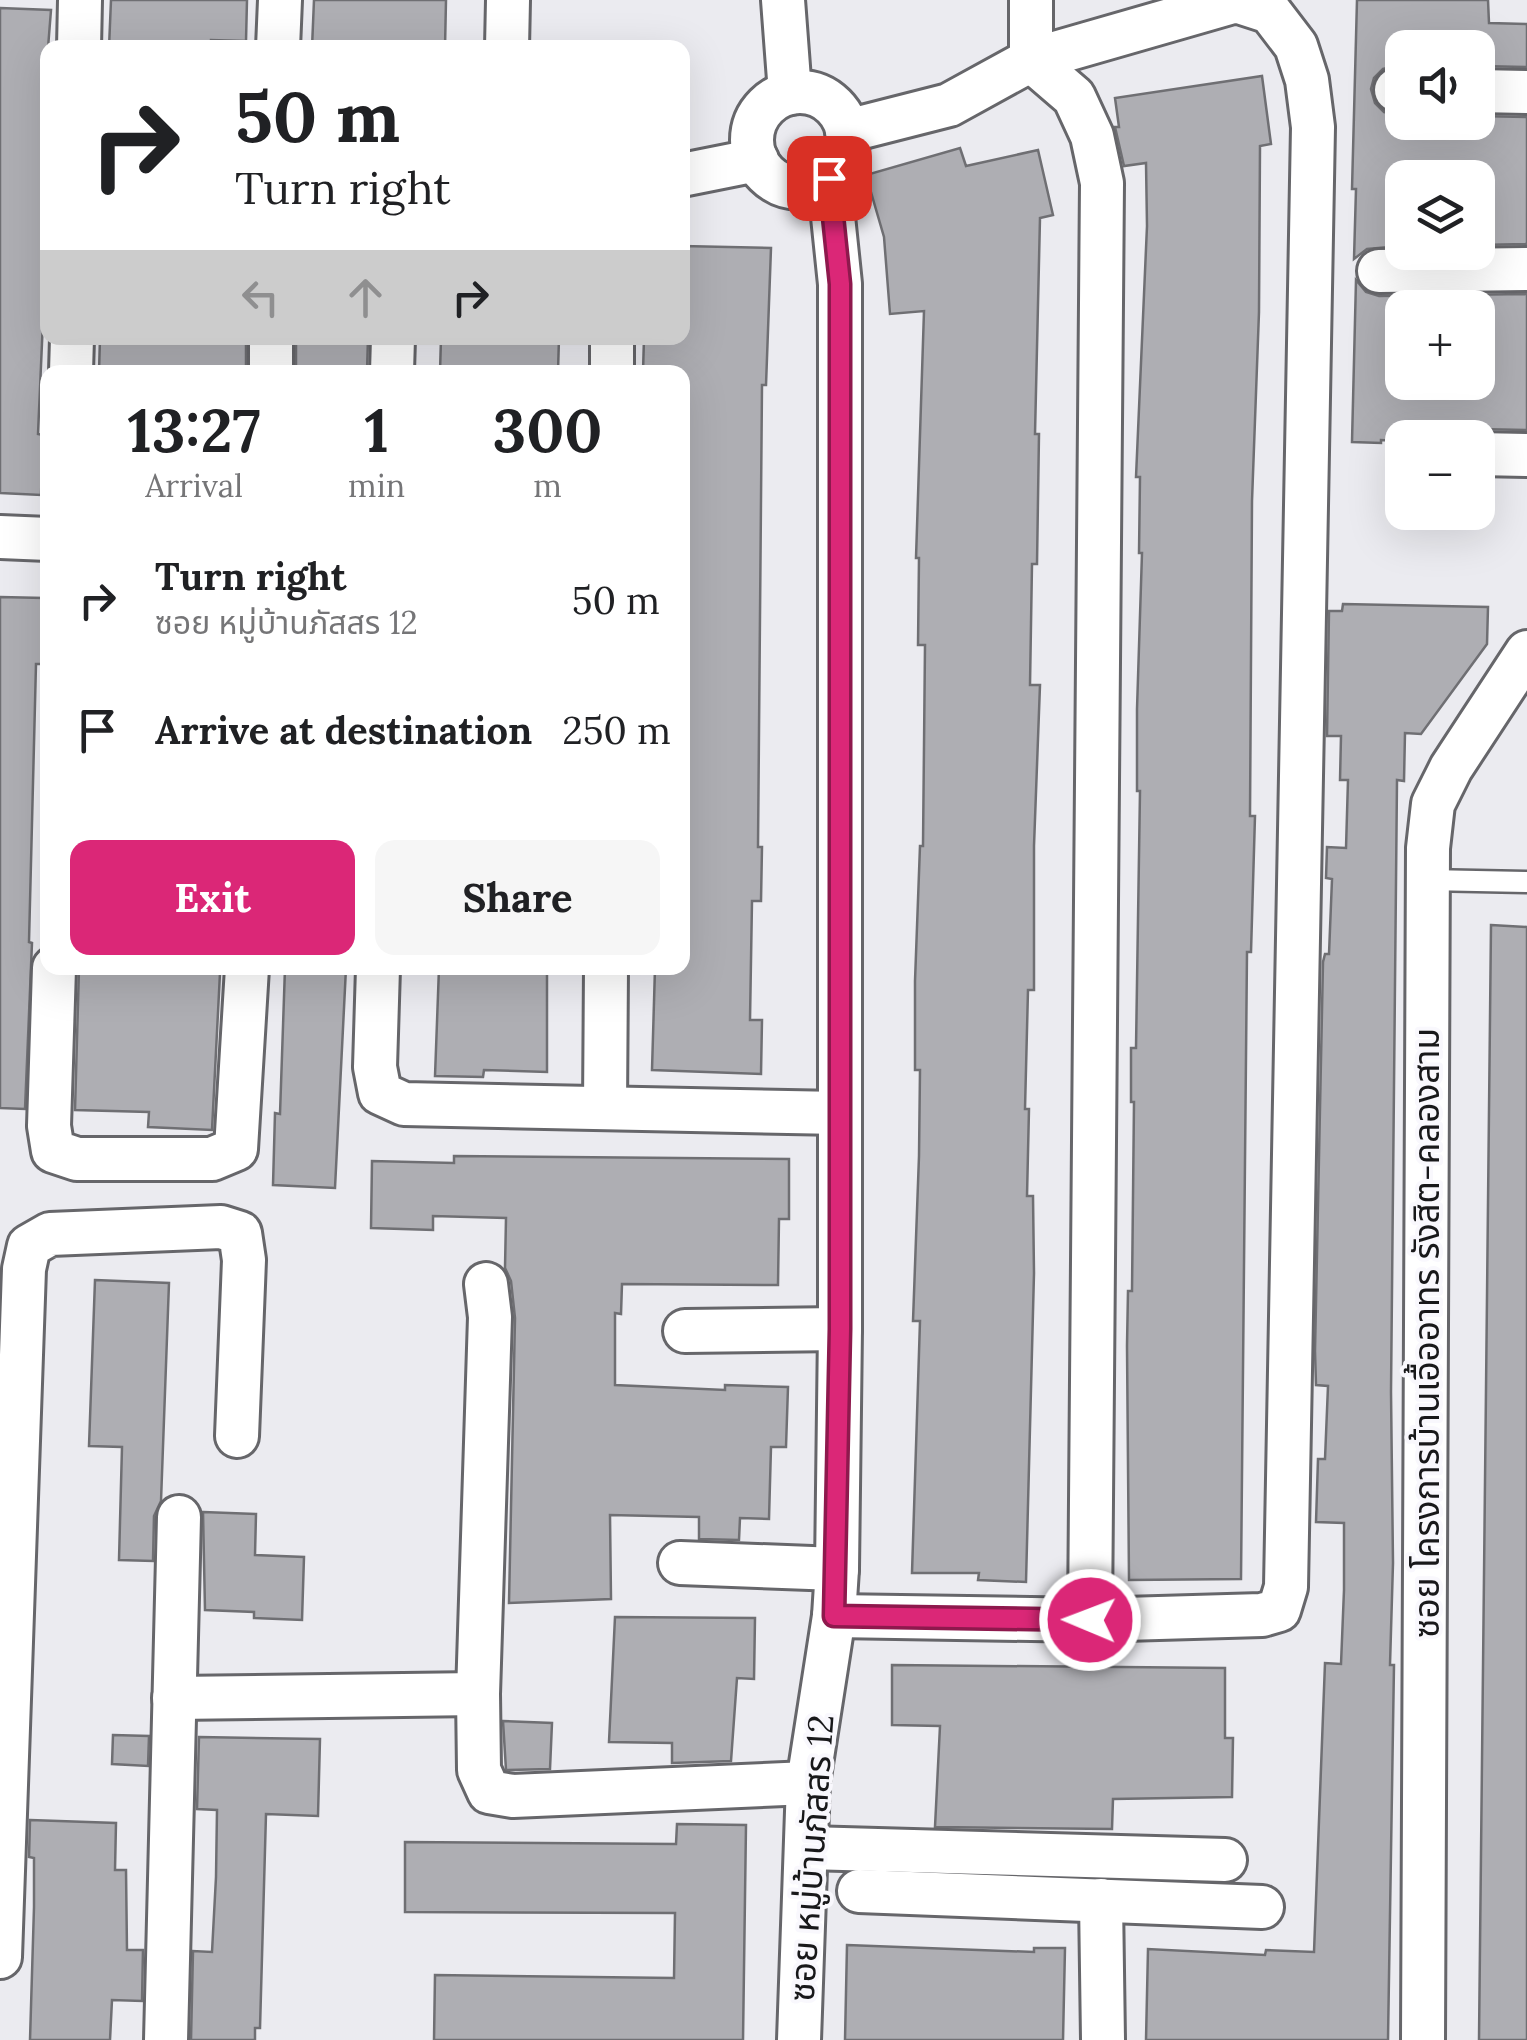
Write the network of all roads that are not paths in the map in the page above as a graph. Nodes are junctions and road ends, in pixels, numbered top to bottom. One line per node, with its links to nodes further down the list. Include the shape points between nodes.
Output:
1 (80, 0): 7 (street)
2 (280, 0): 8 (street)
3 (508, 0): 9 (street)
4 (783, 0): 11 (street)
5 (1030, 0): 10 (street)
6 (1236, 1): 10 (street); 41 (street, via 1270,12 1296,46 1313,127 1286,1587 1279,1610 1262,1616)
7 (79, 40)
8 (278, 40)
9 (507, 40)
10 (1031, 60): 14 (street, via 949,105); 41 (street, via 1074,97 1092,136 1102,184)
11 (790, 92): 14 (street, via 827,100); 15 (street, via 757,118)
12 (1495, 92): 13 (street)
13 (1527, 92)
14 (847, 131): 17 (street, via 848,149)
15 (757, 160): 16 (street); 17 (street, via 769,177 789,187)
16 (690, 173)
17 (829, 178): 32 (street, ซอย หมู่บ้านภัสสร 12, via 840,284)
18 (1379, 270): 19 (street)
19 (1527, 270)
20 (1495, 454): 21 (street)
21 (1527, 455)
22 (0, 537): 23 (street)
23 (40, 538)
24 (1527, 652): 25 (street, ซอย โครงการบ้านเอื้ออาทร รังสิต-คลองสาม, via 1433,804)
25 (1428, 880): 26 (lane); 55 (street, ซอย โครงการบ้านเอื้ออาทร รังสิต-คลองสาม)
26 (1527, 882)
27 (54, 975): 28 (street, via 53,1151 77,1159 212,1159 236,1149)
28 (247, 975)
29 (378, 975): 31 (street, via 380,1093 404,1104)
30 (606, 975): 31 (street)
31 (605, 1107): 32 (street)
32 (840, 1113): 34 (street, ซอย หมู่บ้านภัสสร 12)
33 (486, 1284): 42 (street)
34 (840, 1329): 35 (street); 39 (street, ซอย หมู่บ้านภัสสร 12)
35 (685, 1331)
36 (237, 1436): 45 (street, via 240,1233 220,1228 50,1234 29,1246)
37 (178, 1517): 43 (street)
38 (680, 1563): 39 (street)
39 (837, 1570): 40 (street, ซอย หมู่บ้านภัสสร 12)
40 (834, 1616): 41 (street); 44 (street, ซอย หมู่บ้านภัสสร 12)
41 (1090, 1620)
42 (478, 1694): 43 (street); 44 (street, via 479,1770 489,1792)
43 (174, 1698): 52 (street)
44 (808, 1783): 46 (street, ซอย หมู่บ้านภัสสร 12)
45 (2, 1836): 51 (street)
46 (808, 1848): 47 (street); 53 (street, ซอย หมู่บ้านภัสสร 12)
47 (1225, 1860)
48 (860, 1891): 49 (street)
49 (1101, 1900): 50 (street); 54 (street)
50 (1262, 1907)
51 (0, 1957)
52 (166, 2040)
53 (799, 2040)
54 (1104, 2040)
55 (1422, 2040)

